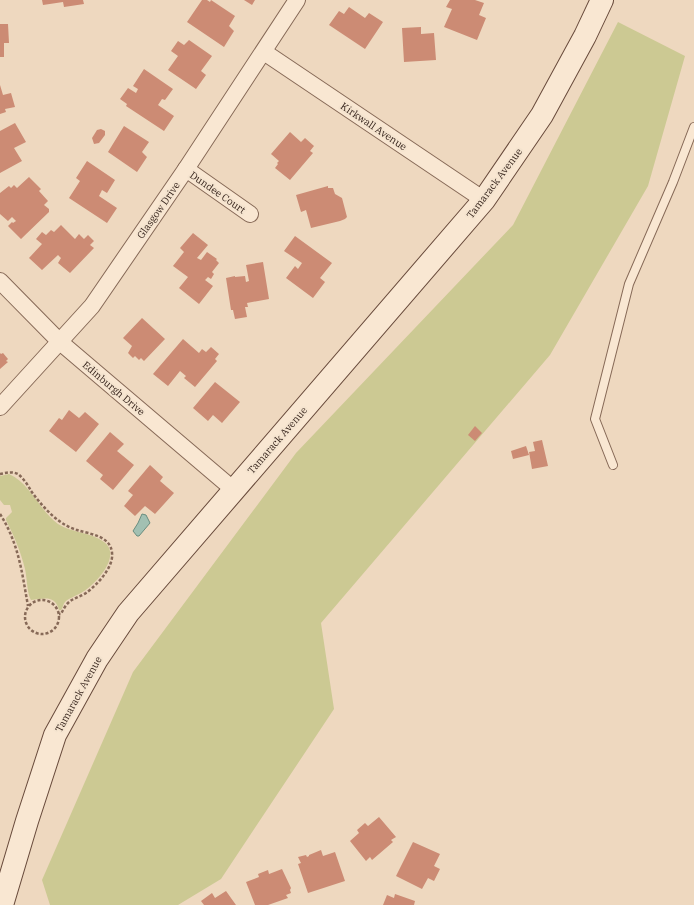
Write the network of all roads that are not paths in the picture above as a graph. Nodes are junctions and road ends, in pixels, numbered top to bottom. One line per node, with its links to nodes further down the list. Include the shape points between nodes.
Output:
1 (298, 0): 3 (street, Glasgow Drive)
2 (602, 0): 6 (main road, Tamarack Avenue, via 542,115)
3 (264, 52): 5 (street, Glasgow Drive); 6 (street, Kirkwall Avenue)
4 (694, 127): 11 (lane, via 674,182 629,284 595,419)
5 (186, 169): 7 (street, Dundee Court); 9 (street, Glasgow Drive, via 92,306)
6 (484, 200): 12 (main road, Tamarack Avenue)
7 (250, 214)
8 (0, 281): 9 (street, Edinburgh Drive)
9 (60, 342): 10 (street, Glasgow Drive); 12 (street, Edinburgh Drive)
10 (0, 407)
11 (613, 465)
12 (234, 490): 13 (main road, Tamarack Avenue, via 128,613 97,659 55,735)
13 (2, 905)

